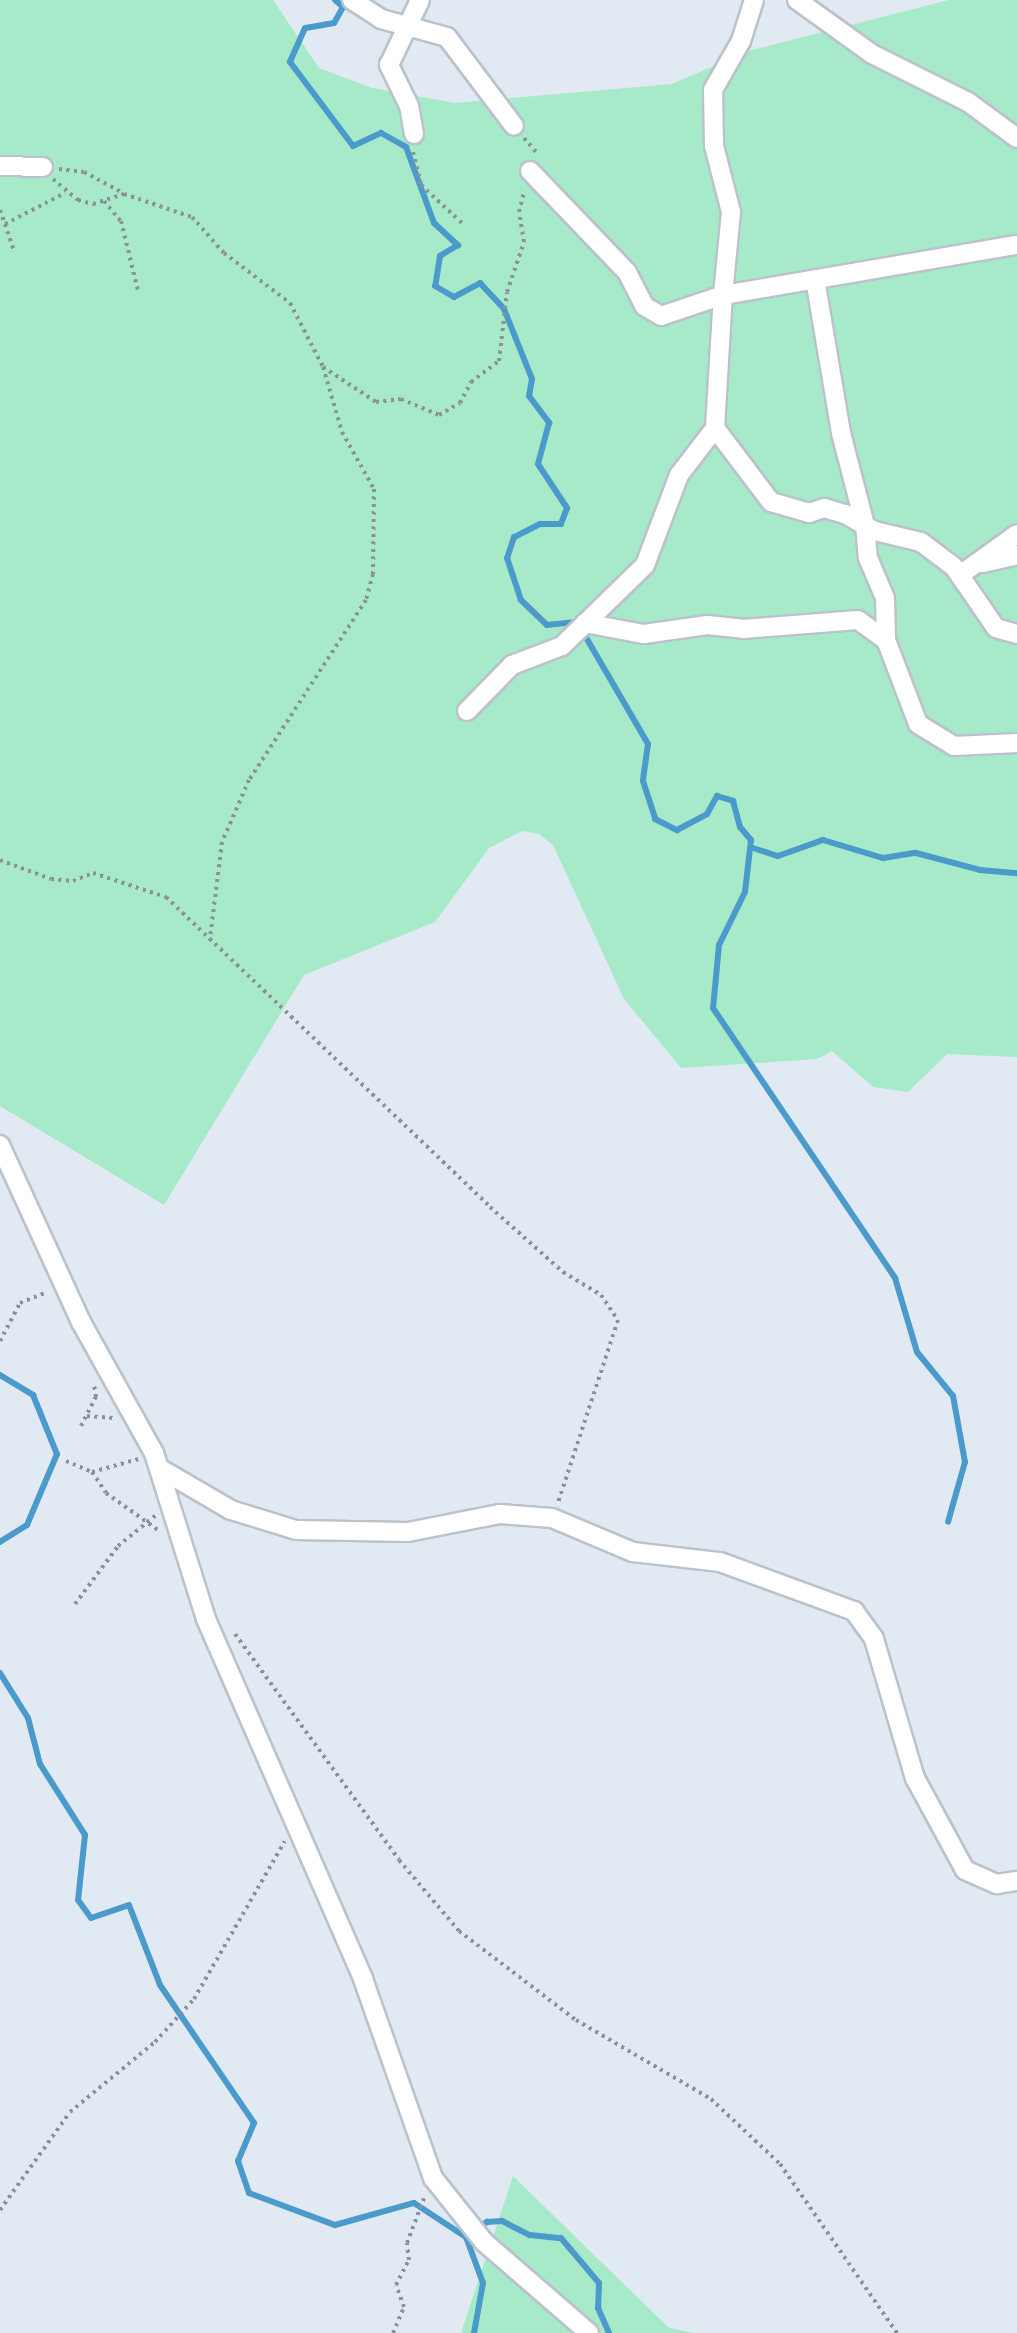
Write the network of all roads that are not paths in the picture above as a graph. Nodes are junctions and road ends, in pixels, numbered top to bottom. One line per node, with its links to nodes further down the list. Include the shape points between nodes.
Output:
1 (352, 0): 5 (street, via 381,19)
2 (420, 0): 5 (street)
3 (754, 0): 14 (street, via 741,41 713,90 714,146 732,212)
4 (797, 0): 8 (street, via 872,54 968,102)
5 (410, 26): 6 (street, via 447,37); 7 (street, via 389,65 409,106)
6 (514, 126)
7 (414, 134)
8 (1017, 138)
9 (0, 166): 10 (street)
10 (43, 167)
11 (530, 171): 14 (street, via 627,272 644,306 661,316)
12 (1017, 245): 13 (street)
13 (815, 279): 14 (street); 16 (street, via 841,433)
14 (723, 295): 15 (street)
15 (715, 428): 16 (street, via 771,502 809,513 824,508); 21 (street, via 679,475 645,565)
16 (865, 525): 20 (street, via 921,542); 23 (street, via 868,558 885,598)
17 (1017, 534): 19 (street)
18 (1017, 555): 19 (street)
19 (975, 564): 20 (street)
20 (960, 575): 22 (street, via 996,627)
21 (585, 623): 23 (street, via 644,634 707,625 743,629 858,620); 24 (street, via 562,646 512,665)
22 (1017, 634)
23 (886, 640): 25 (street, via 918,724 954,746)
24 (467, 711)
25 (1017, 743)
26 (0, 1145): 27 (street, via 60,1280)
27 (156, 1460): 28 (street, via 231,1510 296,1530 408,1532 500,1514 552,1518 633,1552 720,1562 854,1611 874,1639 915,1778 964,1870 997,1884); 29 (street, via 202,1609 295,1823 325,1903 363,1979 430,2171 451,2206 484,2241)
28 (1017, 1881)
29 (589, 2333)

